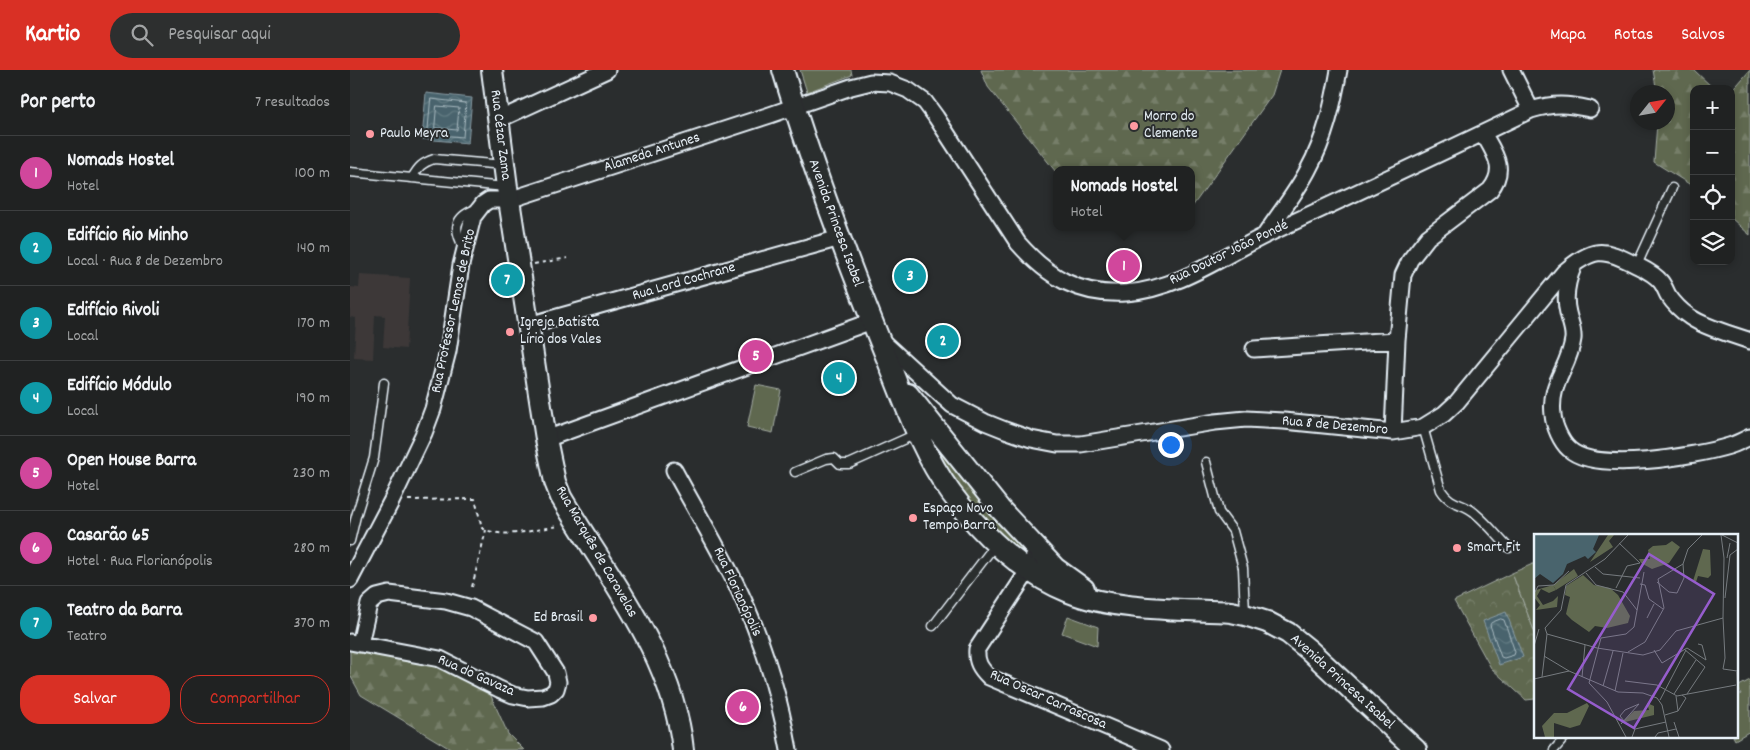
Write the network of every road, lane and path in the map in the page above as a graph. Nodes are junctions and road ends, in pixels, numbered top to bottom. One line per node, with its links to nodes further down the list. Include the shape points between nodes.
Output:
1 (492, 70): 9 (main road, Rua Cézar Zama)
2 (607, 70): 9 (street)
3 (783, 70): 6 (main road, Avenida Princesa Isabel)
4 (1339, 70): 16 (street, via 1332,109 1320,146 1307,172)
5 (1511, 70): 8 (street)
6 (794, 107): 15 (street, Alameda Antunes); 16 (street, Rua Doutor João Pondé, via 871,82 908,90 925,102 936,116 1018,243 1033,260 1073,286 1098,292 1126,293 1153,289 1182,279); 17 (main road, Avenida Princesa Isabel)
7 (1590, 109): 8 (street, Rua Doutor João Pondé, via 1562,104)
8 (1531, 110): 10 (street, Rua Doutor João Pondé)
9 (498, 120): 11 (main road, Rua Cézar Zama)
10 (1483, 133): 16 (street, Rua Doutor João Pondé); 26 (street, via 1497,160 1499,172 1496,182 1428,237 1410,260 1403,275)
11 (504, 165): 13 (lane, via 434,160 418,167); 15 (main road, Rua Cézar Zama)
12 (350, 172): 13 (lane)
13 (412, 178): 15 (lane)
14 (1672, 188): 20 (lane)
15 (508, 193): 21 (main road, Rua Marquês de Caravelas); 40 (street, Rua Professor Lemos de Brito, via 480,207 474,217 461,264 448,351 433,409)
16 (1265, 235)
17 (840, 238): 24 (street, Rua Lord Cochrane); 25 (main road, Avenida Princesa Isabel)
18 (568, 258): 21 (path)
19 (1576, 262): 20 (street, Rua 8 de Dezembro, via 1595,252 1604,252); 22 (street, Rua 8 de Dezembro); 23 (street, via 1566,288)
20 (1637, 265): 27 (street, Rua 8 de Dezembro, via 1653,274 1679,309 1691,318)
21 (520, 266): 24 (main road, Rua Marquês de Caravelas)
22 (1535, 307): 23 (street, via 1555,302); 31 (street, Rua 8 de Dezembro, via 1457,402)
23 (1568, 312): 33 (street, via 1573,340 1552,401 1553,418 1569,450 1599,461 1657,460 1707,452)
24 (529, 325): 34 (main road, Rua Marquês de Caravelas)
25 (875, 330): 29 (main road, Avenida Princesa Isabel); 32 (street, Rua 8 de Dezembro, via 952,405 1005,430 1056,444 1081,444 1246,419); 34 (street)
26 (1397, 340): 28 (street); 32 (street)
27 (1750, 341)
28 (1254, 348)
29 (894, 375): 35 (main road, Avenida Princesa Isabel); 36 (main road, Avenida Princesa Isabel)
30 (384, 383): 43 (lane, via 374,458)
31 (1423, 427): 32 (street, Rua 8 de Dezembro); 45 (lane, via 1446,498 1475,512)
32 (1393, 432)
33 (1750, 438)
34 (546, 439): 41 (main road, Rua Marquês de Caravelas, via 555,482)
35 (943, 439): 36 (main road); 46 (main road, Avenida Princesa Isabel, via 1000,509)
36 (921, 442): 39 (lane, via 849,464 840,464 834,458 826,459); 44 (main road, Avenida Princesa Isabel, via 950,492)
37 (1206, 462): 51 (lane, via 1219,512 1233,531 1243,568)
38 (674, 470): 56 (street, Rua Florianópolis, via 744,601 773,684)
39 (795, 472)
40 (392, 500): 42 (path, via 474,499 482,528); 48 (street, Rua Professor Lemos de Brito)
41 (576, 522): 42 (path, via 510,533); 55 (main road, Rua Marquês de Caravelas, via 659,663 677,717)
42 (486, 530): 49 (path)
43 (350, 541)
44 (997, 544): 47 (main road, Avenida Princesa Isabel); 52 (lane)
45 (1509, 548)
46 (1038, 549): 47 (street, Rua Oscar Carrascosa); 50 (main road, Avenida Princesa Isabel, via 1071,580)
47 (1028, 571): 50 (main road, Avenida Princesa Isabel, via 1067,592); 57 (street, Rua Oscar Carrascosa, via 977,649 980,668 989,677)
48 (350, 580)
49 (472, 587)
50 (1115, 604): 51 (main road, Avenida Princesa Isabel)
51 (1245, 615): 58 (main road, Avenida Princesa Isabel, via 1288,633)
52 (933, 626)
53 (355, 643): 53 (street, Rua do Gavaza, via 369,604 377,597 389,594 446,601 471,608 536,642 556,673 558,682 551,694 528,698 499,689 440,659)
54 (1564, 738): 59 (lane)
55 (683, 750)
56 (789, 750)
57 (1161, 750)
58 (1416, 750)
59 (1554, 750)

